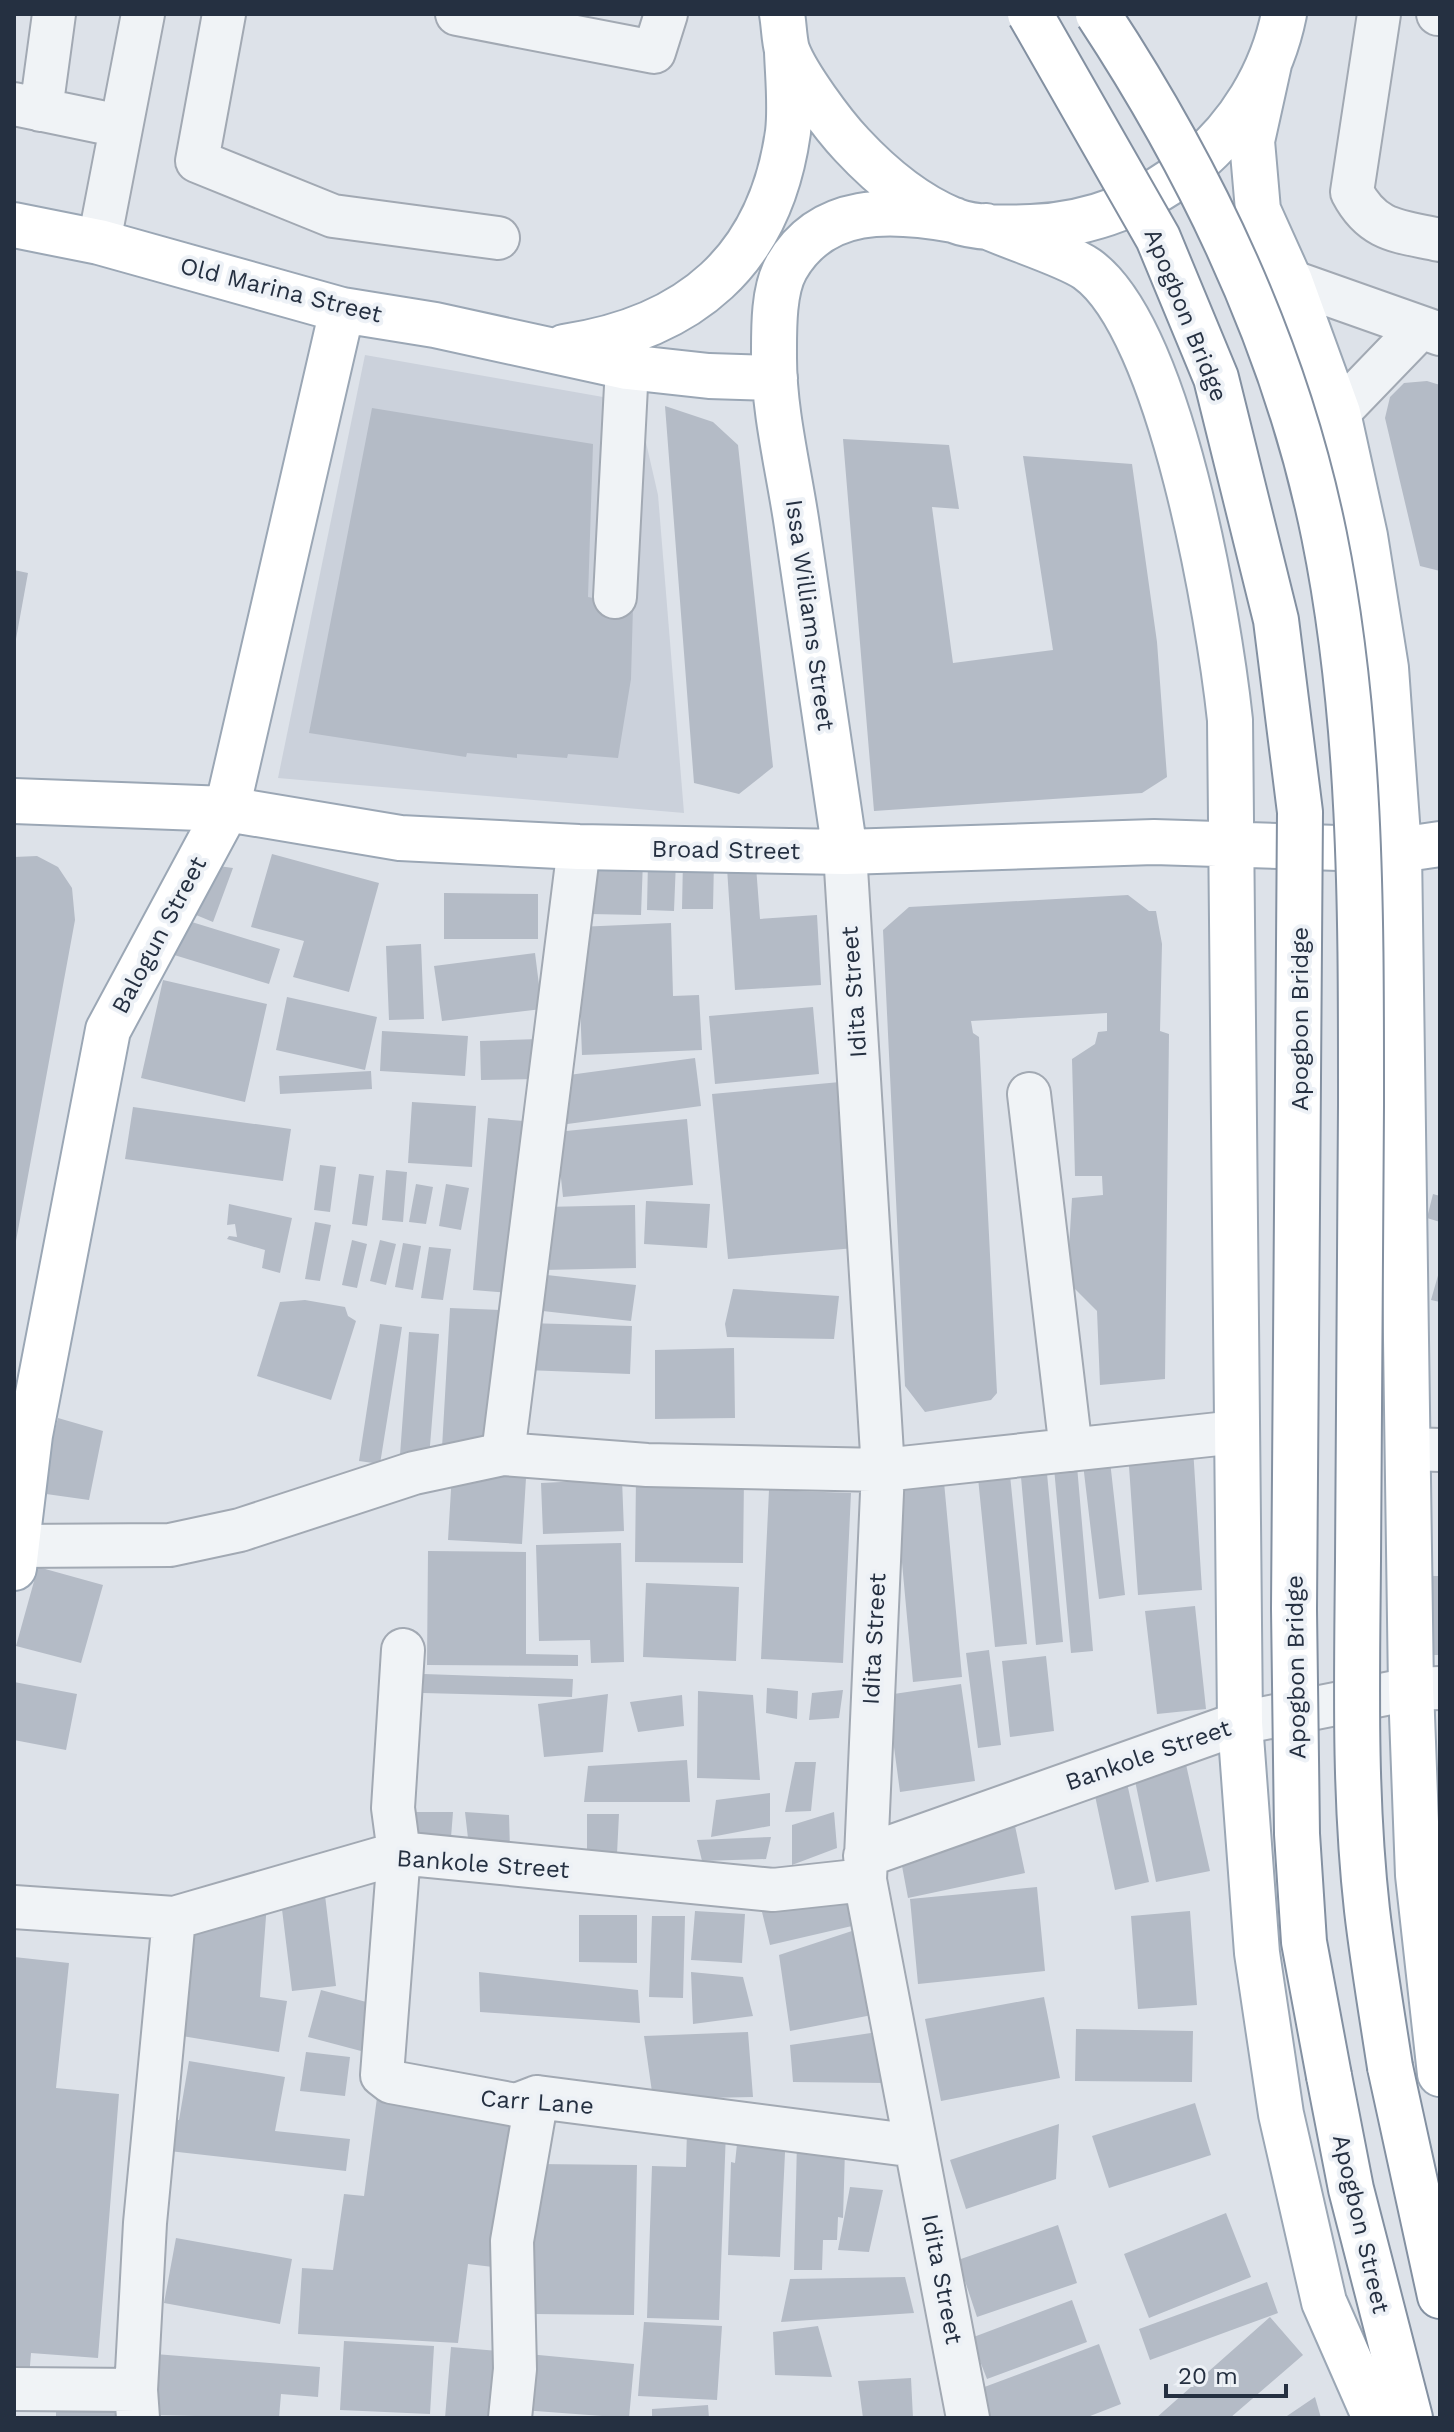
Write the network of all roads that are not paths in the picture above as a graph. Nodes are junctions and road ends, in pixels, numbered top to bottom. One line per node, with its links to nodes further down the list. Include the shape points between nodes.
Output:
1 (54, 14): 12 (street)
2 (143, 14): 13 (street)
3 (224, 14): 16 (street, via 197,161 333,216)
4 (457, 14): 5 (street, via 654,52)
5 (666, 14)
6 (1030, 14): 49 (main road, Apogbon Bridge, bridge, via 1158,238 1216,378 1276,620 1300,812 1297,1834 1304,1942)
7 (1098, 14): 52 (main road, bridge, via 1151,95 1214,214 1254,307 1324,534 1346,685 1361,899 1358,1735 1367,1910 1390,2067)
8 (1284, 14): 11 (main road)
9 (1379, 14): 17 (street, via 1352,192 1363,214 1385,228)
10 (785, 32): 14 (main road, via 835,127 885,180); 22 (main road, Old Marina Street, via 788,130 777,181 759,231 728,273 686,306 640,330)
11 (1269, 64): 14 (main road, via 1230,129 1199,164 1151,195 1102,216 1053,226); 19 (main road, via 1252,141 1258,210)
12 (27, 107): 13 (street)
13 (120, 126): 18 (street)
14 (970, 223): 24 (main road, via 890,212 848,216 822,229 785,269 775,328); 30 (main road, via 1086,269 1113,295 1135,332 1170,424 1221,639 1230,720)
15 (14, 225): 18 (main road, Old Marina Street)
16 (498, 238)
17 (1440, 240)
18 (99, 242): 20 (main road, Old Marina Street)
19 (1290, 281): 21 (street); 25 (main road)
20 (342, 310): 22 (main road, Old Marina Street); 28 (main road, Balogun Street)
21 (1430, 331): 25 (street)
22 (550, 349): 23 (main road, Old Marina Street)
23 (627, 367): 24 (main road, Old Marina Street); 26 (street)
24 (775, 378): 32 (main road, Issa Williams Street)
25 (1338, 413): 31 (main road)
26 (615, 597)
27 (14, 801): 28 (main road, Broad Street)
28 (227, 809): 29 (main road, Broad Street, via 400,838); 35 (main road, Balogun Street, via 108,1030)
29 (579, 847): 32 (main road, Broad Street); 38 (street)
30 (1231, 847): 31 (main road, Broad Street); 32 (main road, Broad Street, via 1154,842); 34 (main road)
31 (1419, 847): 36 (main road)
32 (845, 852): 39 (street, Idita Street)
33 (1029, 1094): 37 (street)
34 (1237, 1432): 37 (street); 43 (main road)
35 (22, 1434): 40 (main road, Balogun Street)
36 (1424, 1449): 42 (main road)
37 (1071, 1450): 39 (street)
38 (503, 1454): 39 (street, via 647,1465); 40 (street, via 414,1473 240,1530 170,1545)
39 (883, 1470): 45 (street, Idita Street)
40 (15, 1553)
41 (403, 1650): 44 (street, via 393,1808)
42 (1426, 1688): 43 (street, Bankole Street); 48 (main road, via 1418,1875)
43 (1240, 1723): 45 (street, Bankole Street); 57 (main road, via 1257,1953 1281,2114 1324,2302)
44 (399, 1853): 45 (street, Bankole Street, via 773,1890); 47 (street, Bankole Street); 50 (street, Carr Lane, via 382,2075 391,2082 516,2105)
45 (865, 1868): 51 (street, Idita Street)
46 (14, 1907): 47 (street, Bankole Street)
47 (174, 1918): 54 (street, via 145,2223)
48 (1440, 2074)
49 (1329, 2076): 58 (main road, Apogbon Street, via 1358,2218)
50 (537, 2097): 51 (street, Carr Lane); 55 (street, via 512,2241 515,2369)
51 (916, 2146): 56 (street, Idita Street)
52 (1440, 2296)
53 (14, 2389): 54 (street)
54 (137, 2404)
55 (510, 2418)
56 (968, 2418)
57 (1375, 2418)
58 (1410, 2418)

